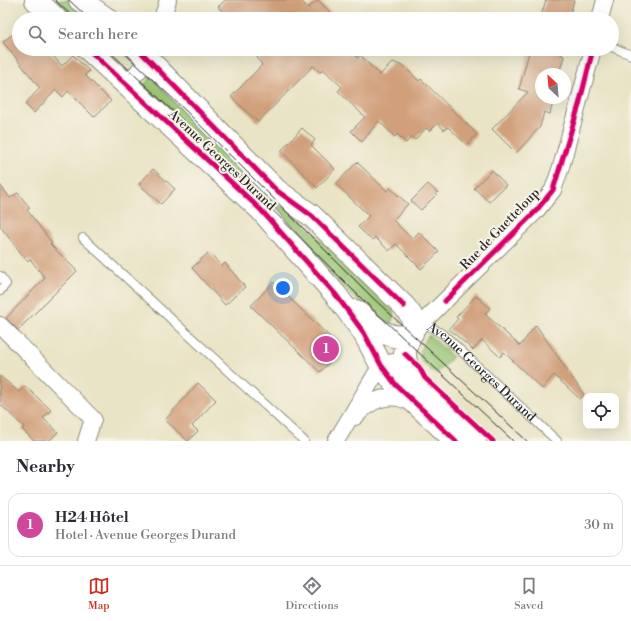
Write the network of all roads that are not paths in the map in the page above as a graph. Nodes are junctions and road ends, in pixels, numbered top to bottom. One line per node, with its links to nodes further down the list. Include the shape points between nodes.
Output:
1 (36, 0): 5 (main road)
2 (80, 0): 6 (main road)
3 (168, 0): 7 (street)
4 (605, 0): 8 (street)
5 (49, 12)
6 (97, 12)
7 (164, 12)
8 (602, 12)
9 (619, 50): 10 (lane)
10 (631, 55)
11 (95, 56): 15 (main road, Avenue Georges Durand)
12 (144, 56): 15 (street)
13 (150, 56): 21 (main road, Avenue Georges Durand, via 276,190 312,216)
14 (591, 56): 20 (street, Rue de Guetteloup, via 553,190 536,211)
15 (126, 85): 19 (main road, Avenue Georges Durand, via 261,210)
16 (83, 238): 29 (lane)
17 (0, 276): 18 (lane, via 6,284)
18 (0, 291)
19 (336, 296): 23 (main road, via 384,332 402,337); 24 (main road, Avenue Georges Durand, via 364,333)
20 (445, 301): 21 (street, Rue de Guetteloup, via 434,308 424,310); 23 (street, Rue de Guetteloup)
21 (404, 306): 23 (main road, Avenue Georges Durand)
22 (0, 325): 28 (street, via 93,419)
23 (417, 328): 25 (main road, Avenue Georges Durand, via 407,339 405,354); 32 (lane, Avenue Georges Durand, via 444,335)
24 (381, 365): 25 (street, via 393,362); 26 (main road, Avenue Georges Durand, via 396,385); 27 (street)
25 (413, 377): 31 (main road, Avenue Georges Durand)
26 (419, 407): 27 (street, via 395,396 382,398 360,412); 30 (main road, Avenue Georges Durand)
27 (339, 436)
28 (86, 441)
29 (304, 441)
30 (456, 441)
31 (475, 441)
32 (557, 441)

